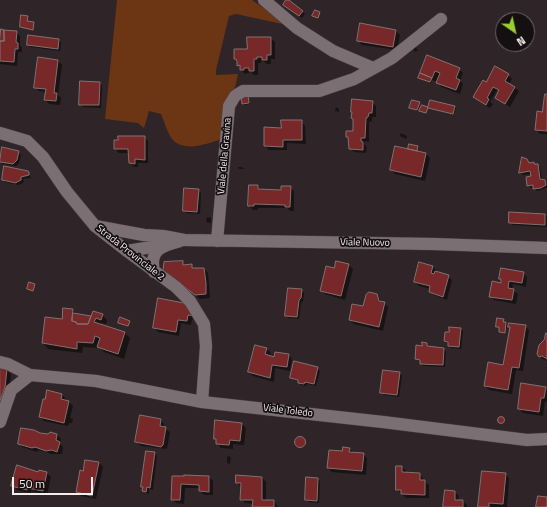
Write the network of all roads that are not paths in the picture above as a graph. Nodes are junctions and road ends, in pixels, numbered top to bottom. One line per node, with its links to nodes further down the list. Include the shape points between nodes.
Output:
1 (264, 0): 3 (street, via 333,52)
2 (441, 20): 3 (street, Viale della Gravina, via 392,58)
3 (373, 68): 8 (street, Viale della Gravina, via 319,91 243,91 235,96 229,106)
4 (0, 133): 5 (street, Strada Provinciale 2, via 27,141 43,157)
5 (95, 226): 6 (street, Viale Nuovo); 11 (street, Strada Provinciale 2)
6 (144, 236): 7 (street, Viale Nuovo); 11 (street, via 134,242)
7 (184, 240): 8 (street, Viale Nuovo); 9 (street, Viale Nuovo)
8 (217, 241): 10 (street, Viale Nuovo)
9 (164, 245): 11 (street, Viale Nuovo); 12 (street, via 156,252 152,261)
10 (547, 248)
11 (127, 251): 12 (street, Strada Provinciale 2)
12 (154, 272): 15 (street, Strada Provinciale 2, via 190,300 204,324 206,346)
13 (0, 362): 14 (street)
14 (30, 375): 15 (street, Viale Toledo, via 96,381); 16 (street, via 11,390)
15 (202, 402): 17 (street, Viale Toledo, via 527,440)
16 (0, 422)
17 (547, 439)

